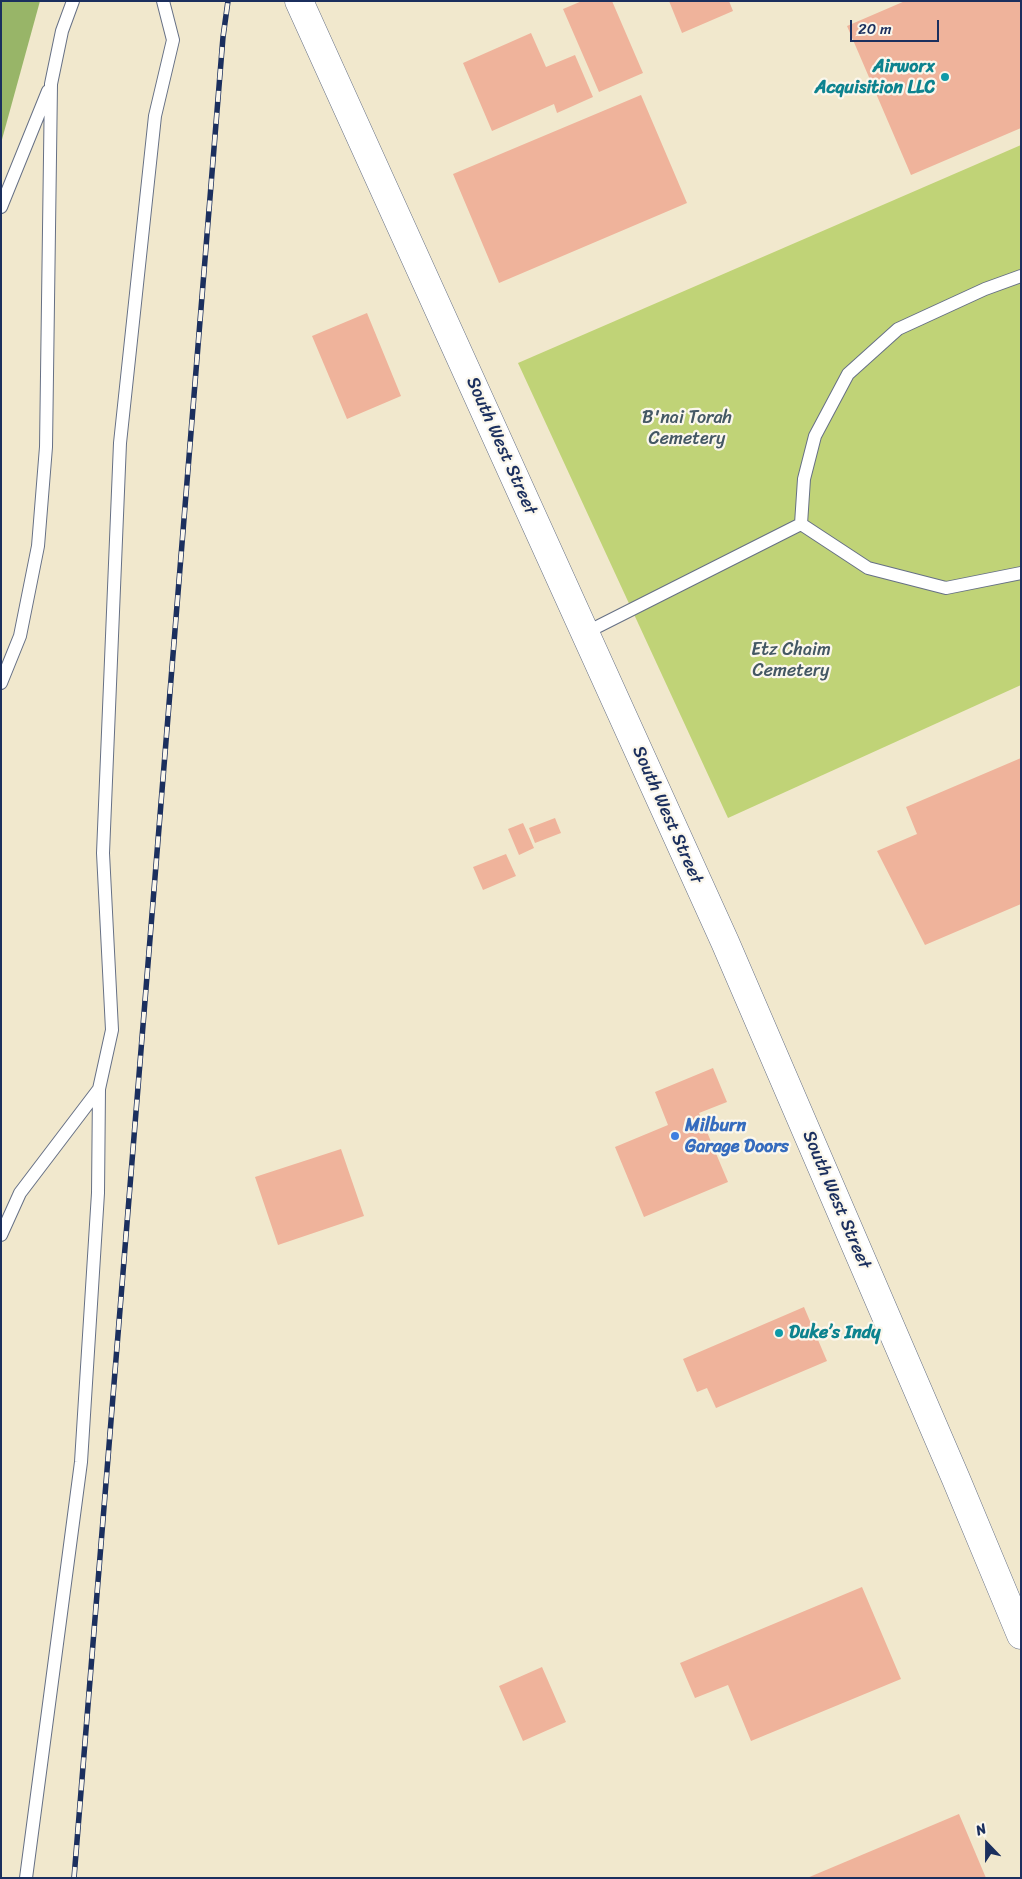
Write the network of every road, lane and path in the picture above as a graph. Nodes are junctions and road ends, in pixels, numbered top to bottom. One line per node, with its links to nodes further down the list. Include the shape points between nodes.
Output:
1 (73, 1): 4 (lane, via 62,31)
2 (163, 1): 11 (lane, via 174,40 155,116 120,443 103,853 112,1030)
3 (299, 1): 9 (main road, South West Street)
4 (51, 84): 5 (lane); 10 (lane, via 46,447 38,546 20,636)
5 (1, 207)
6 (1021, 276): 7 (lane, via 898,329 848,374 814,436 804,479)
7 (801, 524): 8 (lane, via 868,568 946,588); 9 (lane)
8 (1021, 573)
9 (585, 634): 13 (main road, South West Street, via 725,942)
10 (1, 683)
11 (99, 1089): 12 (lane, via 20,1193); 14 (lane, via 98,1193 81,1462)
12 (1, 1235)
13 (1021, 1636)
14 (26, 1878)

